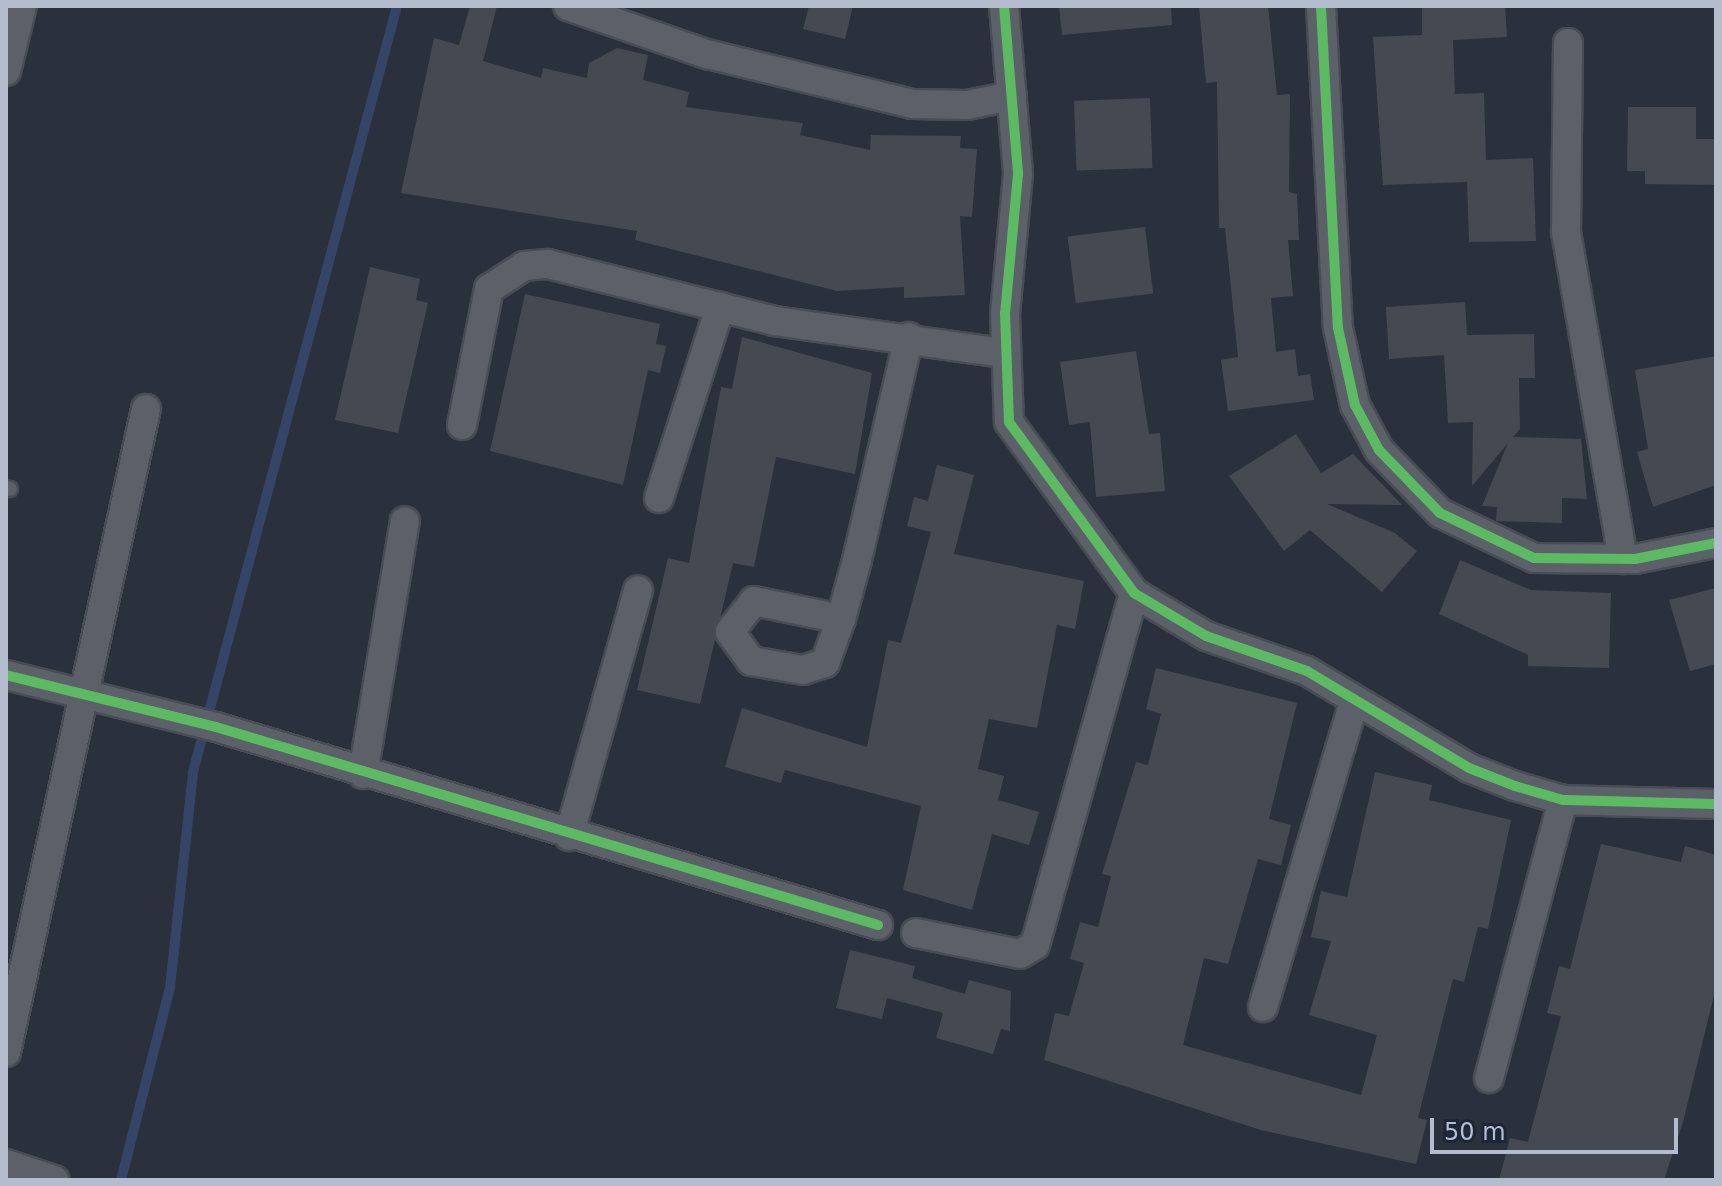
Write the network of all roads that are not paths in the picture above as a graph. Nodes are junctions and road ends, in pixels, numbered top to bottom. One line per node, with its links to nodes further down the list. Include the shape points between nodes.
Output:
1 (22, 6): 6 (street)
2 (568, 6): 7 (street, via 707,54 912,104 967,105)
3 (1004, 6): 7 (street)
4 (1321, 6): 16 (street, via 1338,328 1355,405 1379,450 1440,513 1534,558)
5 (1568, 43): 16 (street, via 1566,232)
6 (6, 71)
7 (1012, 96): 10 (street, via 1018,174)
8 (720, 307): 9 (street); 12 (street, via 548,264 507,274 489,289); 13 (street)
9 (909, 337): 10 (street); 19 (street)
10 (1004, 353): 18 (street, via 1009,422)
11 (146, 409): 21 (street)
12 (462, 425)
13 (659, 498)
14 (405, 521): 23 (street)
15 (1716, 543): 16 (street)
16 (1623, 559)
17 (638, 591): 26 (street)
18 (1134, 593): 22 (street, via 1173,620 1274,655); 28 (street, via 1035,945 1020,954)
19 (841, 619)
20 (6, 675): 21 (street)
21 (85, 700): 23 (street, via 203,724); 30 (street)
22 (1354, 701): 24 (street, via 1469,768); 29 (street)
23 (363, 774): 26 (street)
24 (1563, 800): 25 (street); 31 (street)
25 (1716, 804)
26 (569, 836): 27 (street)
27 (878, 925)
28 (916, 933)
29 (1263, 1007)
30 (6, 1052)
31 (1489, 1078)
32 (6, 1164): 33 (street)
33 (54, 1180)

